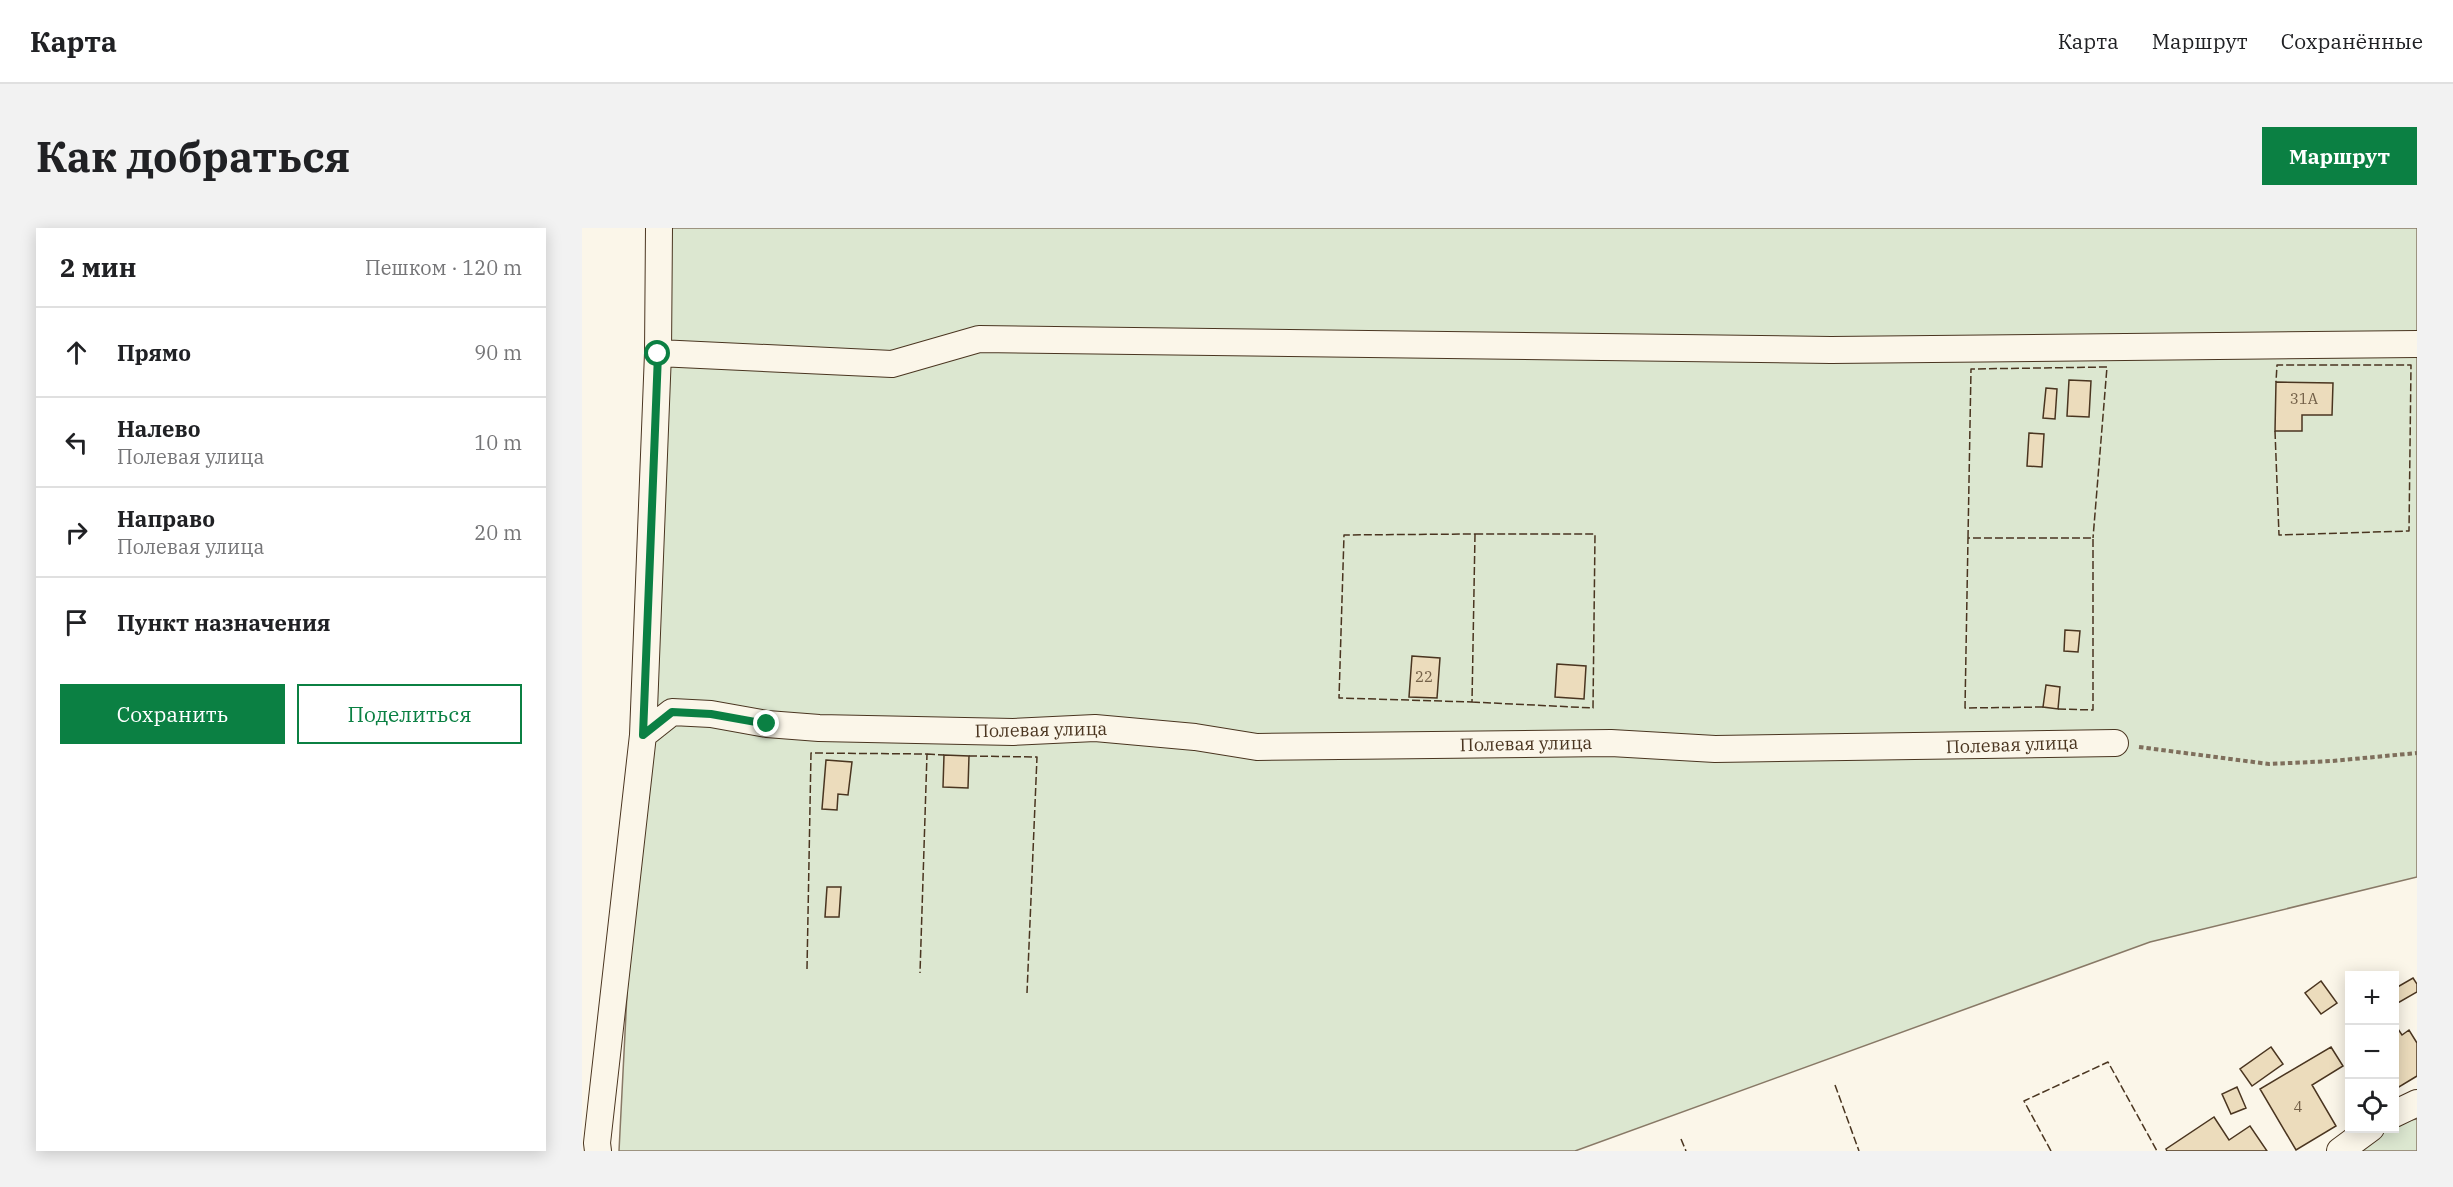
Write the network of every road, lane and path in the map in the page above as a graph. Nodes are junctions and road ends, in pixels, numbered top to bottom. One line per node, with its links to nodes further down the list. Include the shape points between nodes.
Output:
1 (659, 228): 3 (street)
2 (2417, 344): 3 (street, via 1831,350 979,339 892,364)
3 (658, 354): 4 (street)
4 (643, 735): 5 (street, Полевая улица, via 672,712 819,728 1013,732 1095,728 1257,747 1611,743 1727,749); 10 (street)
5 (2115, 744): 6 (path, via 2269,764)
6 (2417, 753)
7 (2417, 1103): 8 (street)
8 (2399, 1112)
9 (2364, 1133): 11 (street)
10 (598, 1151)
11 (2340, 1151)

